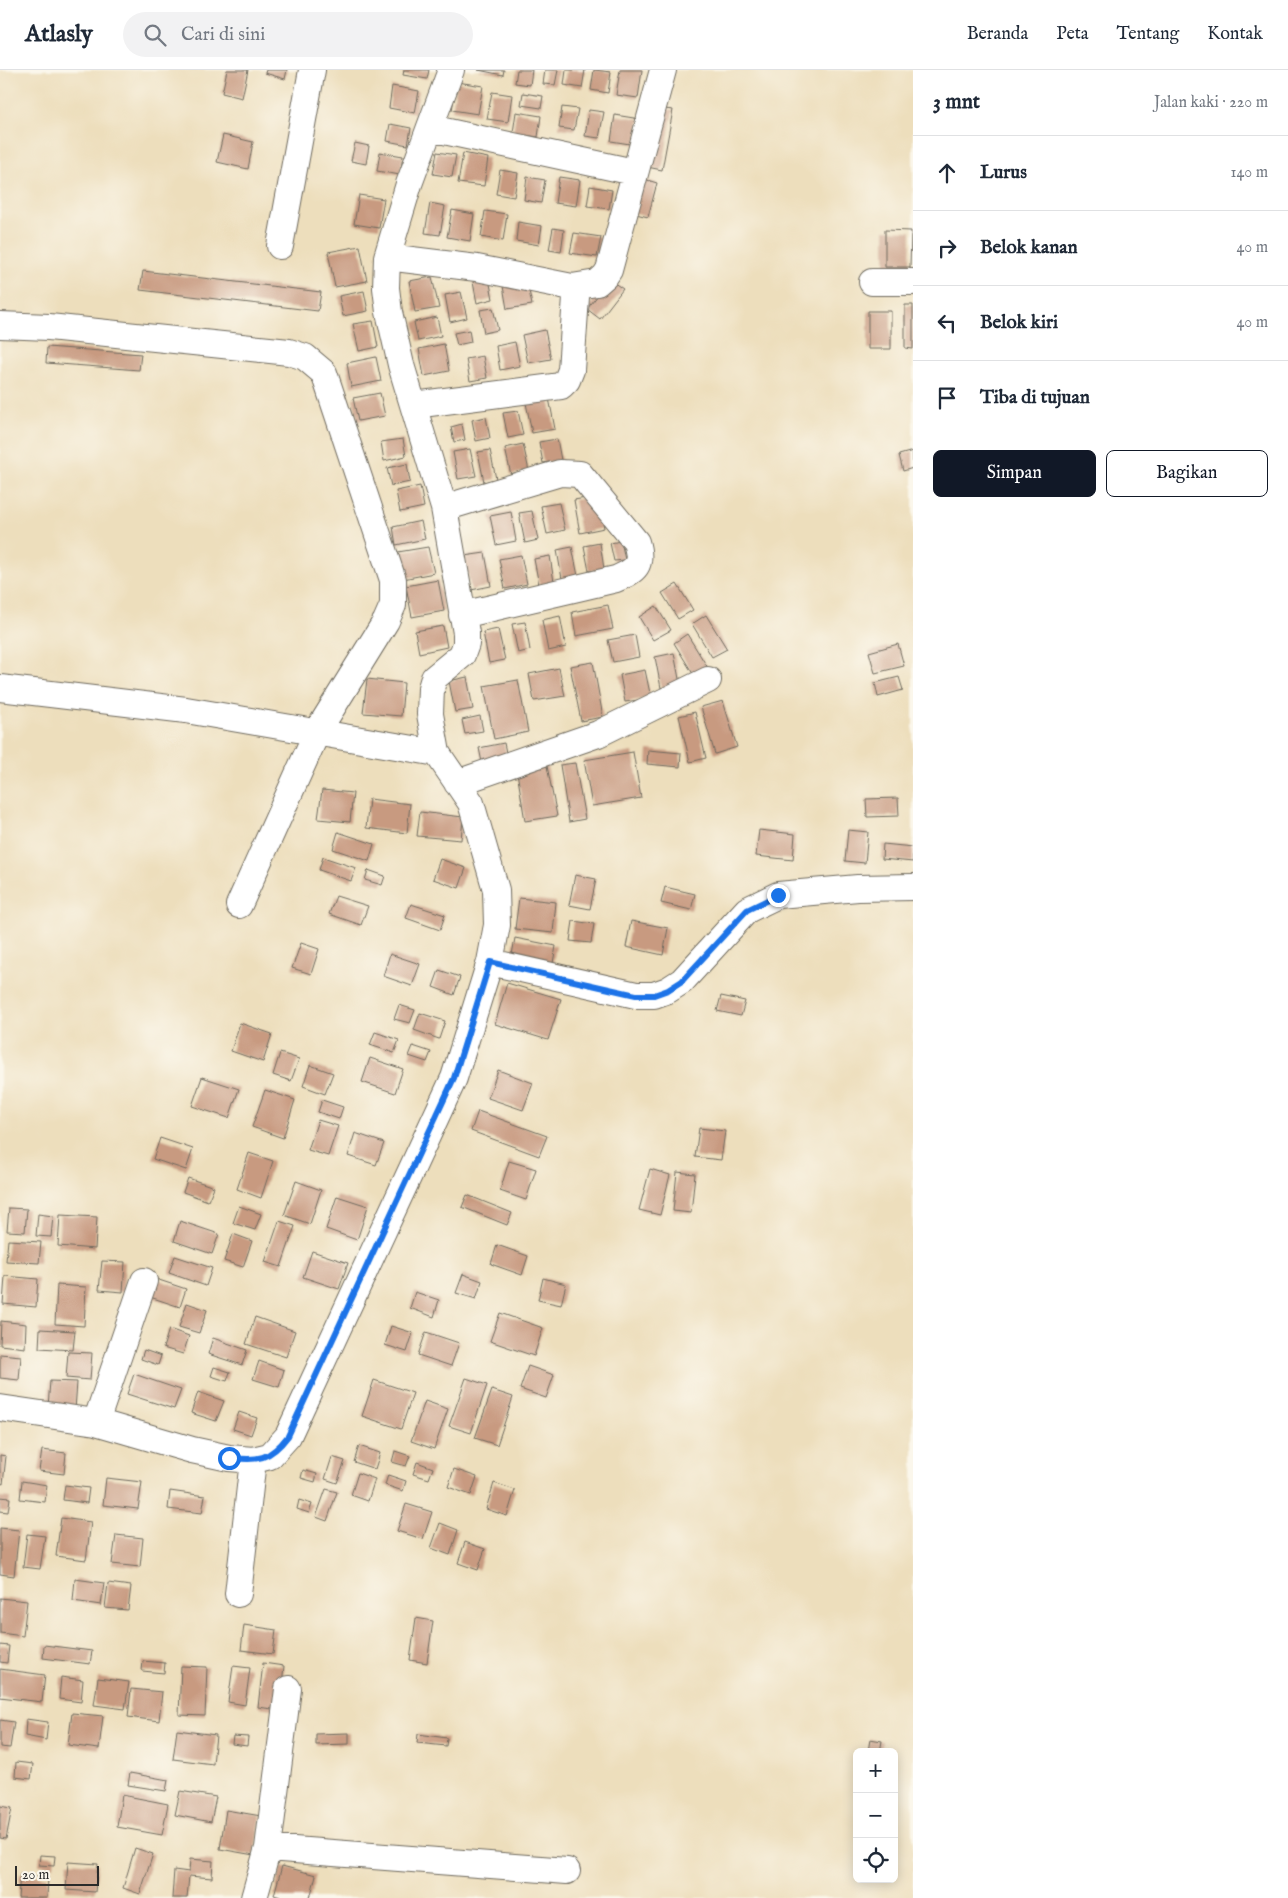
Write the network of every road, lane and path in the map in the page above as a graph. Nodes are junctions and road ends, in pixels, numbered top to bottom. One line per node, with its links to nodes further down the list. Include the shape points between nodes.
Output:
1 (312, 70): 6 (street)
2 (451, 70): 4 (street)
3 (663, 70): 5 (street)
4 (430, 128): 5 (street); 7 (street)
5 (634, 172): 10 (street, via 605,276 597,283)
6 (280, 246)
7 (387, 257): 10 (street, via 477,268); 12 (street, via 389,312)
8 (872, 282): 9 (street)
9 (913, 282)
10 (572, 286): 12 (street, via 576,297 571,370 561,386)
11 (0, 325): 17 (street, via 289,352 305,357 324,373 395,592 386,621)
12 (414, 405): 13 (street)
13 (444, 508): 14 (street); 14 (street, via 560,473 580,474 636,542 640,555 638,566 616,579)
14 (462, 615): 18 (street, via 466,644 462,654 437,674 430,688 430,714)
15 (708, 680): 19 (street, via 598,734)
16 (0, 688): 17 (street, via 186,710)
17 (317, 732): 18 (street); 21 (street)
18 (437, 753): 19 (street)
19 (457, 783): 22 (street, via 471,803 496,890 497,926)
20 (913, 887): 22 (street, via 778,895 747,910 682,981 654,995 636,995)
21 (240, 905)
22 (490, 962): 26 (street, via 454,1078 288,1436 270,1456)
23 (144, 1280): 25 (street)
24 (0, 1408): 25 (street)
25 (96, 1422): 26 (street, via 192,1450)
26 (253, 1460): 27 (street)
27 (238, 1594)
28 (288, 1689): 29 (street)
29 (268, 1848): 30 (street); 31 (street)
30 (567, 1871)
31 (254, 1898)

